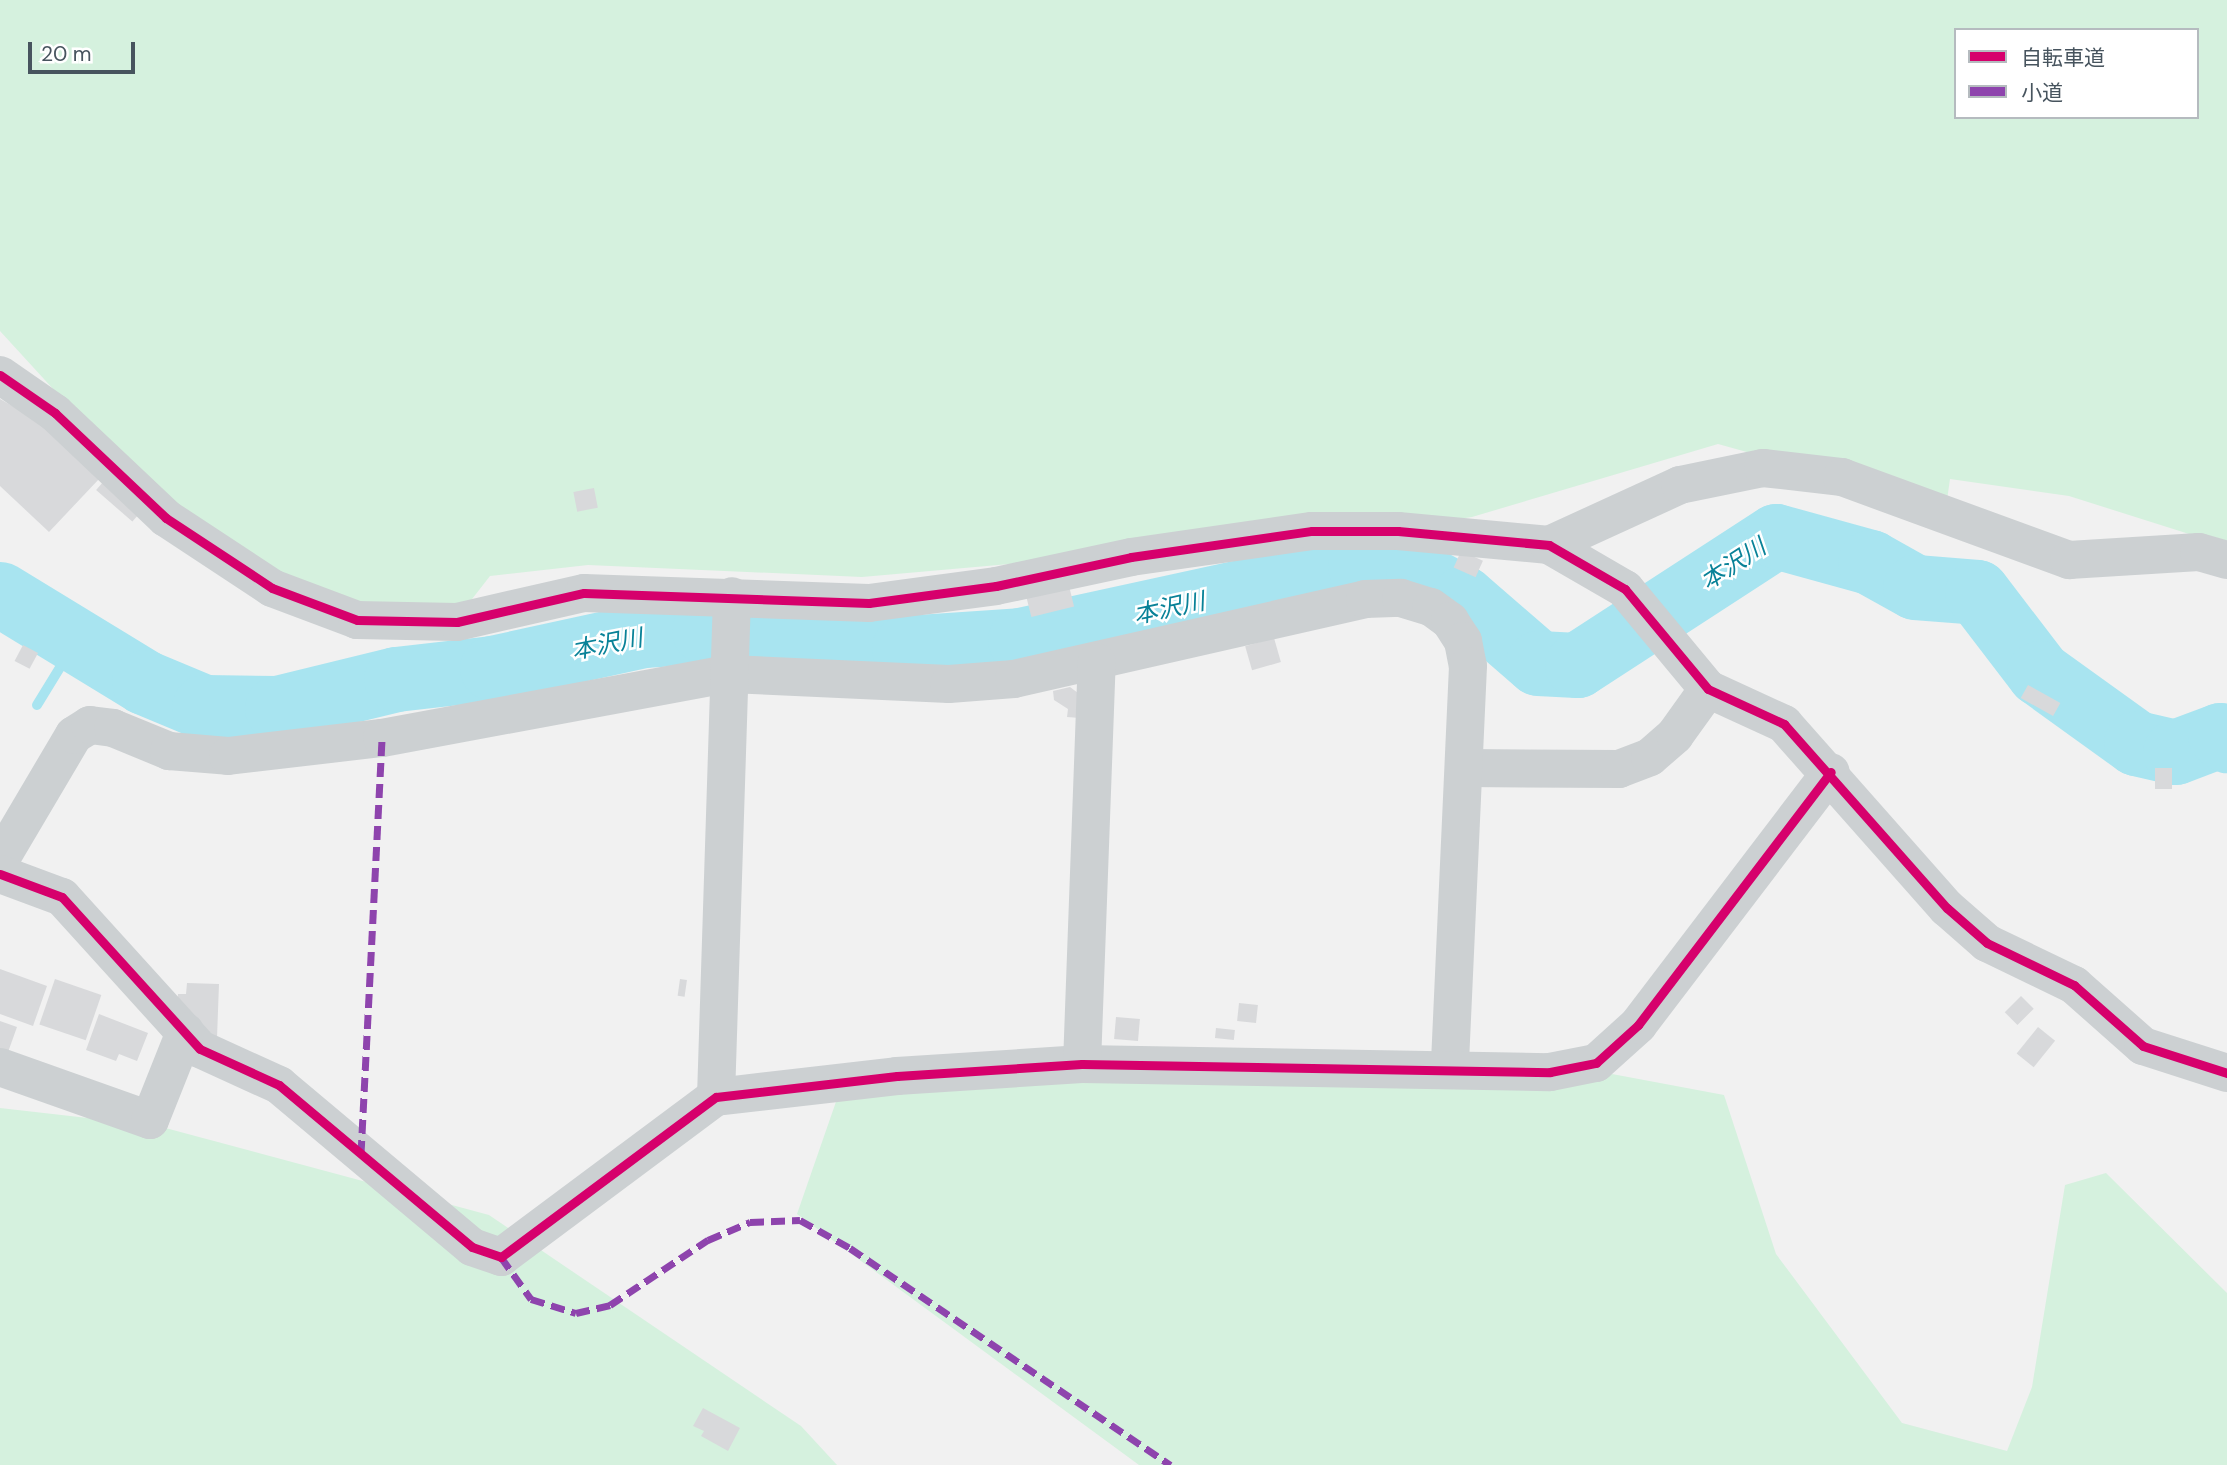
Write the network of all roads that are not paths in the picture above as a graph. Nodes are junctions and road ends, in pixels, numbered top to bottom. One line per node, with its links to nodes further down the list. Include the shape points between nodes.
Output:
1 (0, 375): 4 (street, via 55,413 166,519 272,588 357,620 457,622 584,593)
2 (1549, 545): 3 (street, via 1680,485 1763,468 1842,477 2069,560 2199,552); 4 (street, via 1398,531 1312,531 1131,557 996,586 869,603); 7 (street, via 1625,589)
3 (2227, 560)
4 (732, 596): 6 (street)
5 (1097, 662): 6 (street, via 1014,679 950,684); 8 (street, via 1365,599 1401,598 1431,607 1450,621 1463,641 1468,666); 13 (street)
6 (729, 674): 10 (street, via 382,737 228,756 169,751 113,728 90,725 74,735); 17 (street)
7 (1708, 689): 8 (street, via 1667,742 1650,757 1619,769); 9 (street, via 1784,724)
8 (1465, 768): 15 (street)
9 (1831, 772): 15 (street, via 1638,1025 1597,1063 1550,1072); 16 (street, via 1947,908 1987,943 2074,985 2143,1046)
10 (0, 860)
11 (0, 874): 12 (street, via 62,897)
12 (185, 1032): 14 (street, via 150,1120); 17 (street, via 200,1049 279,1085 472,1247 501,1257)
13 (1082, 1064): 15 (street); 17 (street, via 897,1076)
14 (0, 1067)
15 (1450, 1070)
16 (2227, 1073)
17 (716, 1097)

